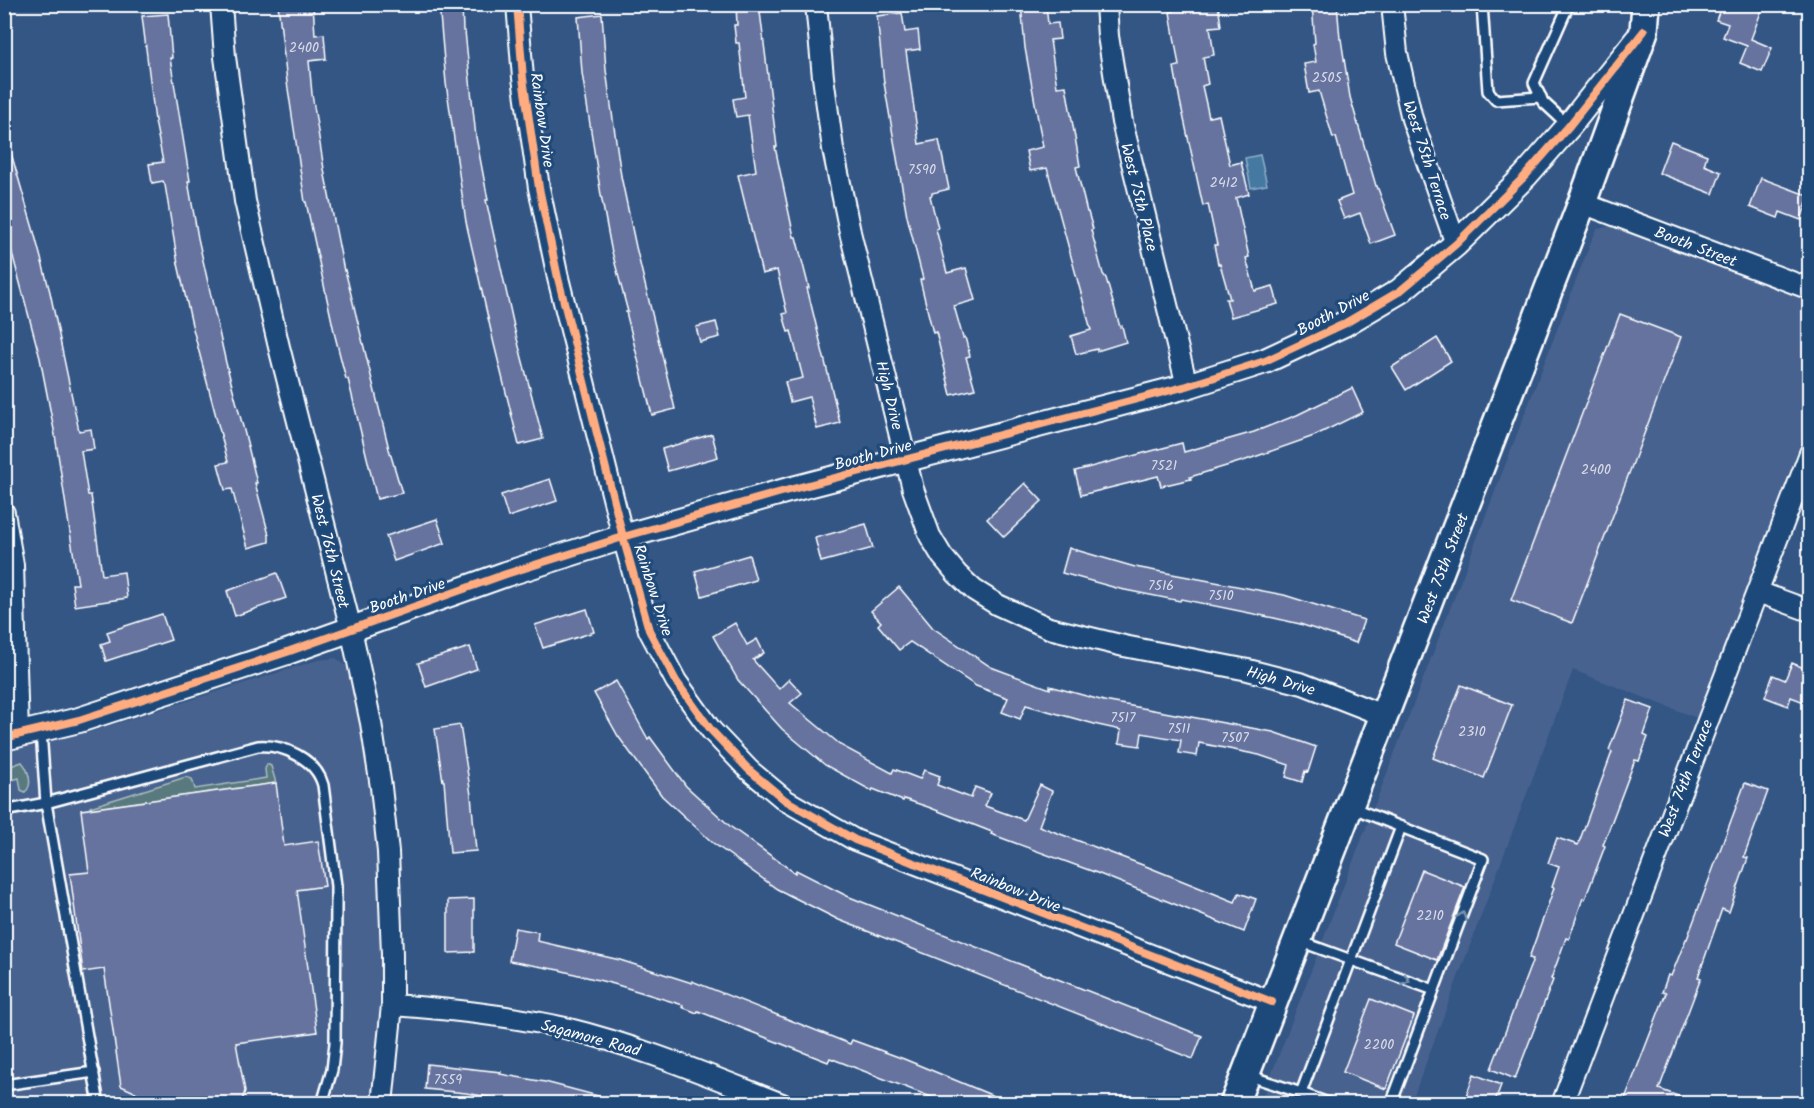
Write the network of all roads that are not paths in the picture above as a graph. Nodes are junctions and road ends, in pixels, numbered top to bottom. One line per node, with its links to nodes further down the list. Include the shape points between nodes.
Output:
1 (221, 4): 23 (street, West 76th Street, via 245,201)
2 (517, 4): 20 (street, Rainbow Drive, via 539,188)
3 (816, 4): 18 (street, High Drive, via 833,149)
4 (1106, 4): 16 (street, West 75th Place, via 1122,122)
5 (1392, 4): 14 (street, West 75th Terrace, via 1397,53 1412,119)
6 (1482, 4): 11 (lane, via 1488,91 1496,100)
7 (1569, 4): 11 (lane, via 1534,83)
8 (1646, 4): 10 (main road, West 75th Street)
9 (1668, 4): 10 (main road, West 75th Street)
10 (1644, 31): 12 (street, Booth Drive); 13 (main road, West 75th Street)
11 (1541, 97): 12 (lane)
12 (1569, 126): 14 (street, Booth Drive, via 1525,177)
13 (1582, 203): 15 (street, Booth Street); 24 (main road, West 75th Street)
14 (1456, 244): 16 (street, Booth Drive, via 1400,291 1344,324 1265,361)
15 (1809, 289)
16 (1188, 386): 18 (street, Booth Drive)
17 (1809, 453): 21 (street, West 74th Terrace)
18 (905, 459): 20 (street, Booth Drive); 24 (street, High Drive, via 922,518 942,556 974,590 998,605 1049,627 1303,684)
19 (4, 513): 25 (street, via 13,565)
20 (623, 537): 23 (street, Booth Drive); 33 (street, Rainbow Drive, via 650,630 676,681 711,730 749,771 785,800 855,840)
21 (1758, 592): 22 (street); 46 (street, West 74th Terrace)
22 (1809, 611)
23 (351, 629): 25 (street, Booth Drive, via 79,720); 34 (street, West 76th Street, via 381,787 388,852)
24 (1384, 716): 27 (main road, West 75th Street)
25 (21, 734): 26 (lane)
26 (46, 803): 28 (lane); 35 (lane); 40 (lane, via 258,746 282,749 316,769 323,785 336,886 335,1043)
27 (1349, 806): 29 (lane); 30 (main road, West 75th Street)
28 (4, 812)
29 (1401, 827): 31 (lane); 32 (lane, one-way to 29, via 1483,859)
30 (1297, 940): 31 (lane); 33 (main road, West 75th Street)
31 (1351, 960): 32 (lane, one-way to 32); 38 (lane)
32 (1434, 990): 45 (lane)
33 (1272, 1002): 36 (main road, West 75th Street)
34 (392, 1005): 41 (street, West 76th Street); 42 (street, Sagamore Road, via 486,1013 565,1028 645,1051)
35 (94, 1072): 37 (lane); 39 (lane)
36 (1245, 1074): 38 (lane); 43 (main road, West 75th Street)
37 (4, 1086)
38 (1301, 1093): 44 (lane)
39 (99, 1104)
40 (322, 1104)
41 (382, 1104)
42 (782, 1104)
43 (1234, 1104)
44 (1330, 1104)
45 (1391, 1104)
46 (1562, 1104)

